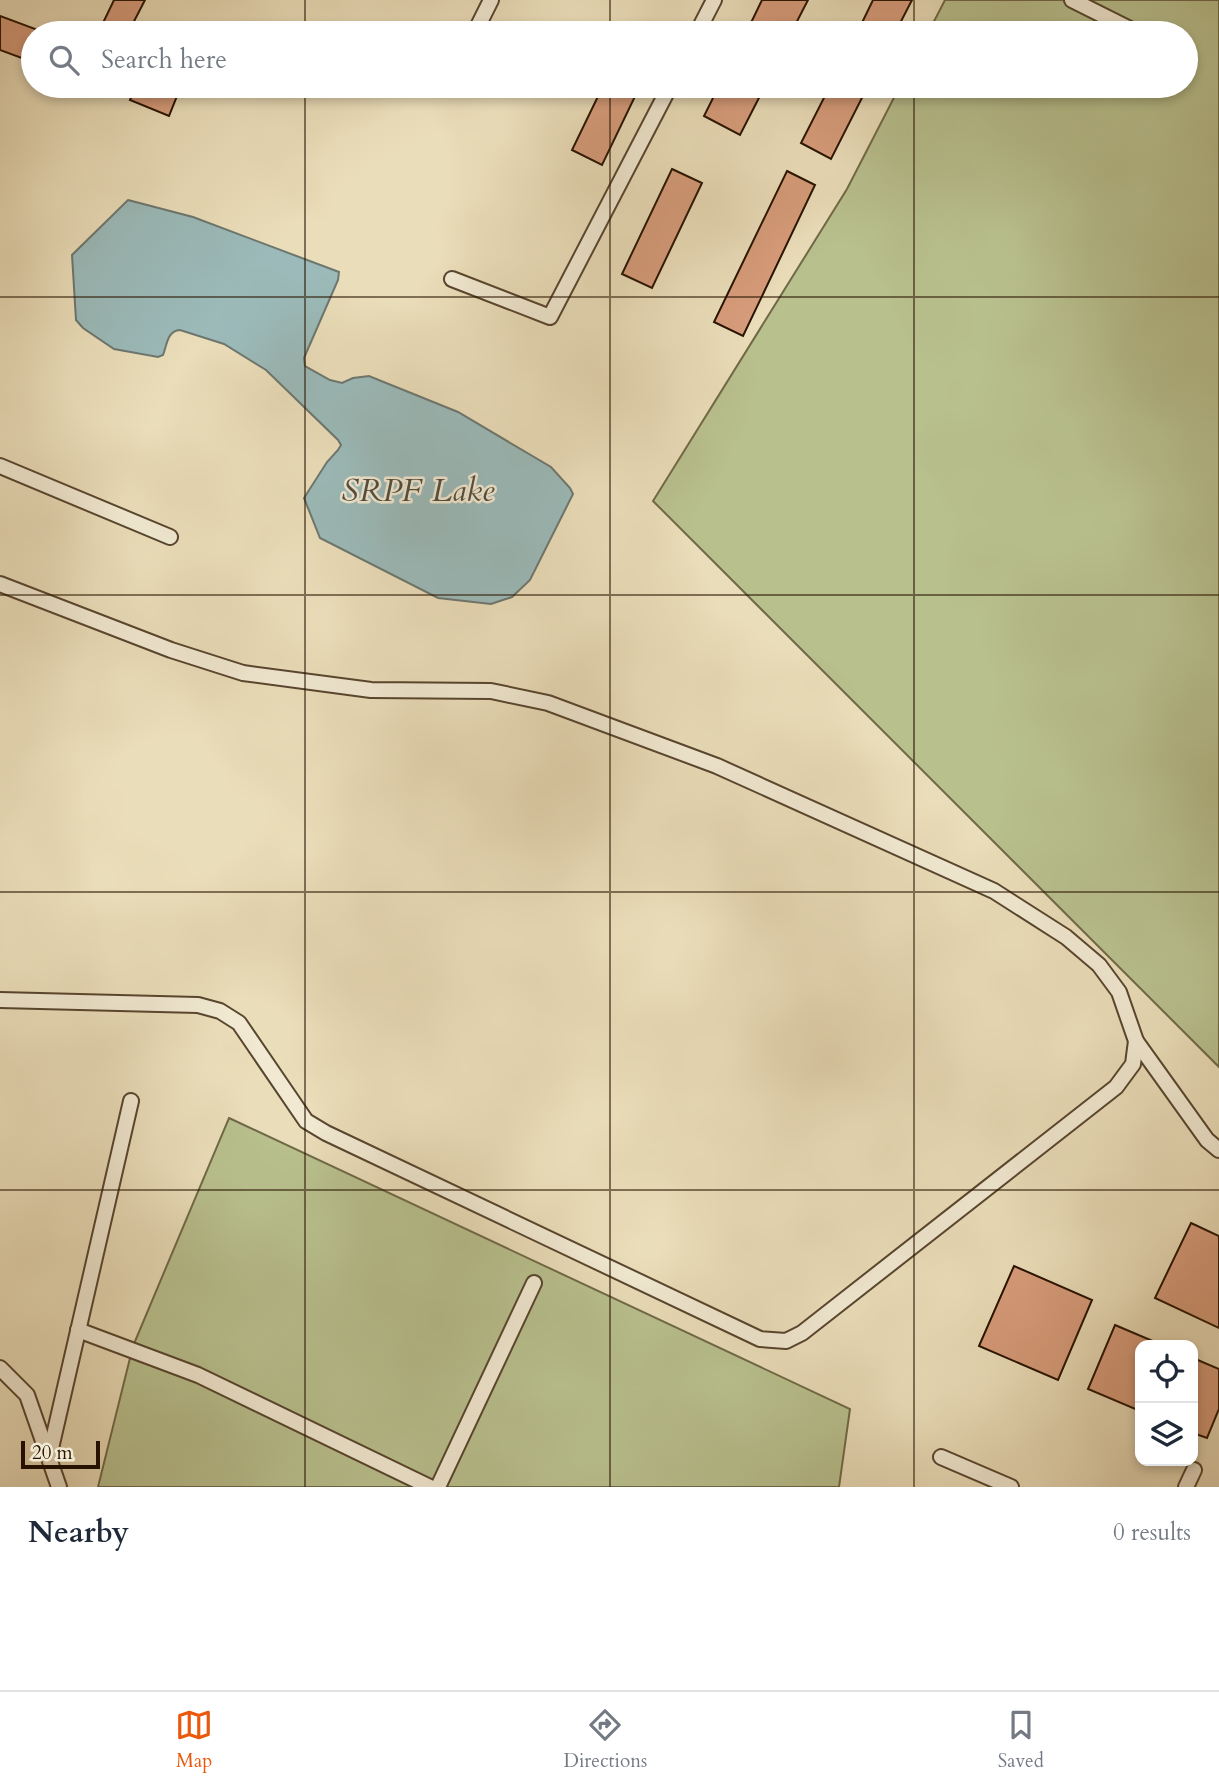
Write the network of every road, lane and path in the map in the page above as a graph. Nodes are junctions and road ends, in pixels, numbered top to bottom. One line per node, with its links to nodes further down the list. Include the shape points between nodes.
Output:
1 (491, 0): 4 (lane)
2 (714, 0): 5 (lane)
3 (1072, 0): 6 (lane)
4 (480, 21)
5 (703, 21)
6 (1114, 21)
7 (664, 98): 8 (lane, via 550,317)
8 (452, 279)
9 (0, 466): 10 (lane)
10 (170, 537)
11 (0, 584): 13 (lane, via 243,673 371,690 491,691 548,703 717,766 994,891 1066,937 1099,965 1119,992)
12 (0, 1000): 13 (lane, via 198,1005 220,1012 239,1023 306,1121 326,1133 760,1339 786,1341 1116,1087 1133,1065)
13 (1136, 1041): 15 (lane, via 1206,1140)
14 (131, 1101): 17 (lane)
15 (1219, 1150)
16 (534, 1283): 24 (lane)
17 (78, 1330): 19 (lane); 23 (lane, via 198,1375)
18 (0, 1368): 19 (lane, via 27,1395)
19 (49, 1457): 22 (lane)
20 (941, 1457): 25 (lane)
21 (1194, 1469): 26 (lane)
22 (59, 1487)
23 (430, 1487)
24 (438, 1487)
25 (1011, 1487)
26 (1186, 1487)

